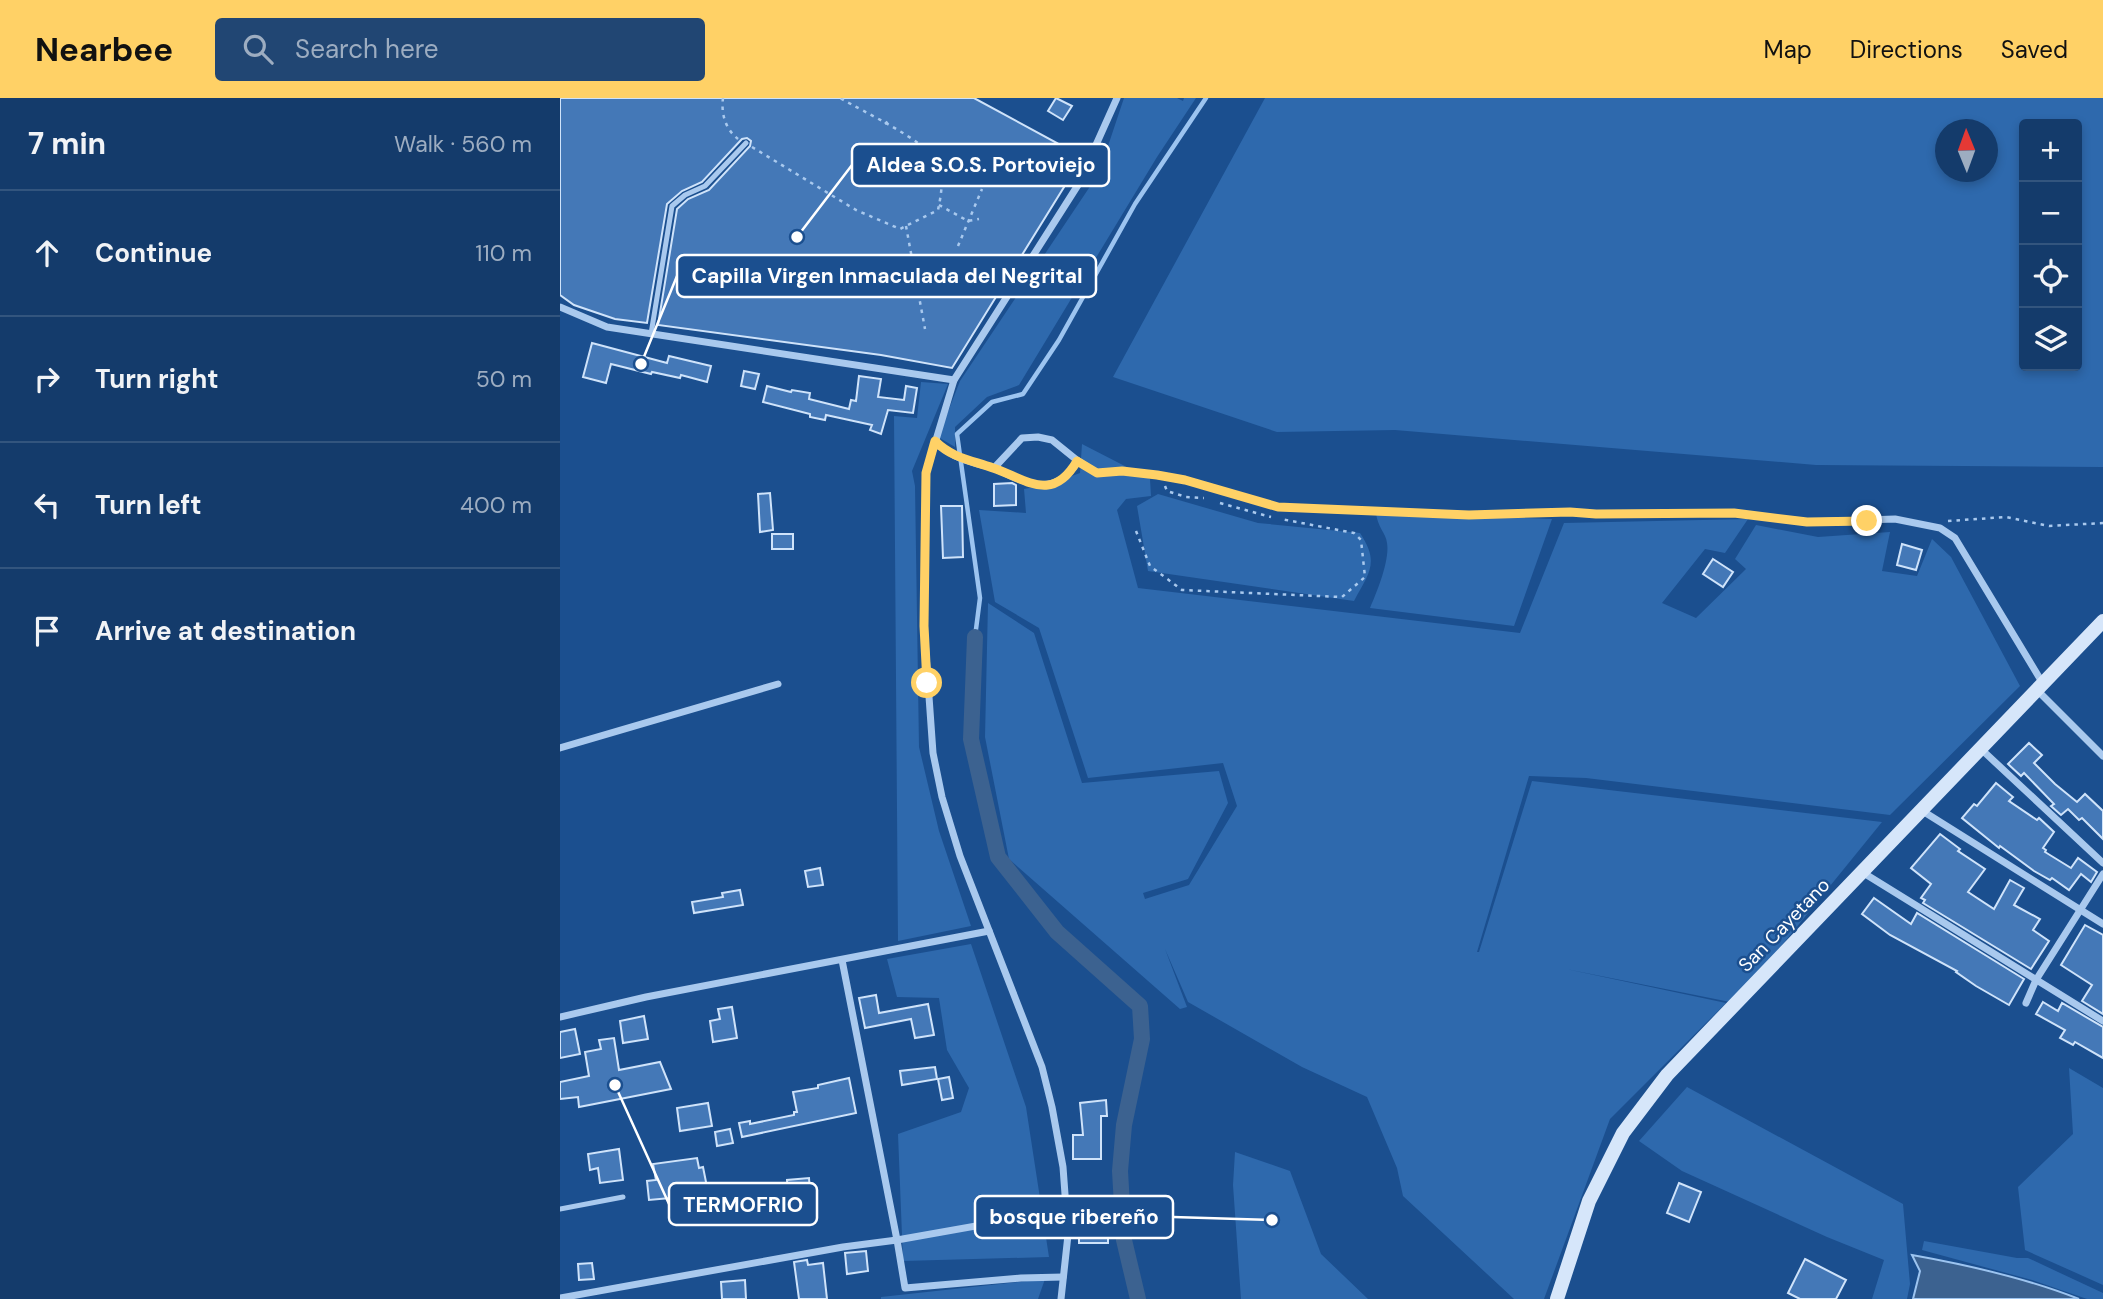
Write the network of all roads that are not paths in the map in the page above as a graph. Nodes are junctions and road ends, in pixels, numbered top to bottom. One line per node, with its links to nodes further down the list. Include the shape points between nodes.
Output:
1 (1117, 98): 5 (street, via 1078,185)
2 (746, 143): 4 (lane, via 705,186 672,206)
3 (560, 307): 4 (street, via 607,327)
4 (651, 334): 5 (street)
5 (954, 380): 6 (street)
6 (935, 441): 8 (street, via 945,452); 21 (street, via 926,473 924,626 933,754 960,856)
7 (1077, 461): 8 (street, via 1070,474 1046,485 1033,485); 8 (street, via 1052,440 1022,438); 11 (street, via 1097,473 1122,471 1185,480 1278,507 1469,515 1734,513 1807,522 1895,519 1941,528 1955,538)
8 (994, 468)
9 (2103, 621): 11 (main road, San Cayetano)
10 (778, 684): 12 (street)
11 (2039, 685): 13 (main road, San Cayetano); 14 (street)
12 (560, 748)
13 (1980, 748): 15 (main road, San Cayetano); 16 (street)
14 (2103, 756)
15 (1921, 810): 17 (main road, San Cayetano); 19 (street)
16 (2103, 863)
17 (1861, 872): 23 (street); 34 (main road, San Cayetano, via 1667,1074 1623,1133 1590,1201)
18 (2103, 874): 19 (street)
19 (2079, 909): 20 (street); 23 (street)
20 (2103, 924)
21 (989, 931): 22 (street); 29 (street, via 1042,1067 1063,1167)
22 (842, 960): 25 (street); 30 (street)
23 (2036, 980): 24 (street); 26 (street)
24 (2026, 1003)
25 (560, 1017)
26 (2103, 1021)
27 (623, 1197): 28 (lane)
28 (560, 1209)
29 (1066, 1210): 30 (street); 31 (street)
30 (897, 1240): 31 (street, via 905,1288); 32 (street)
31 (1063, 1277): 33 (street)
32 (560, 1298)
33 (1061, 1299)
34 (1557, 1299)

